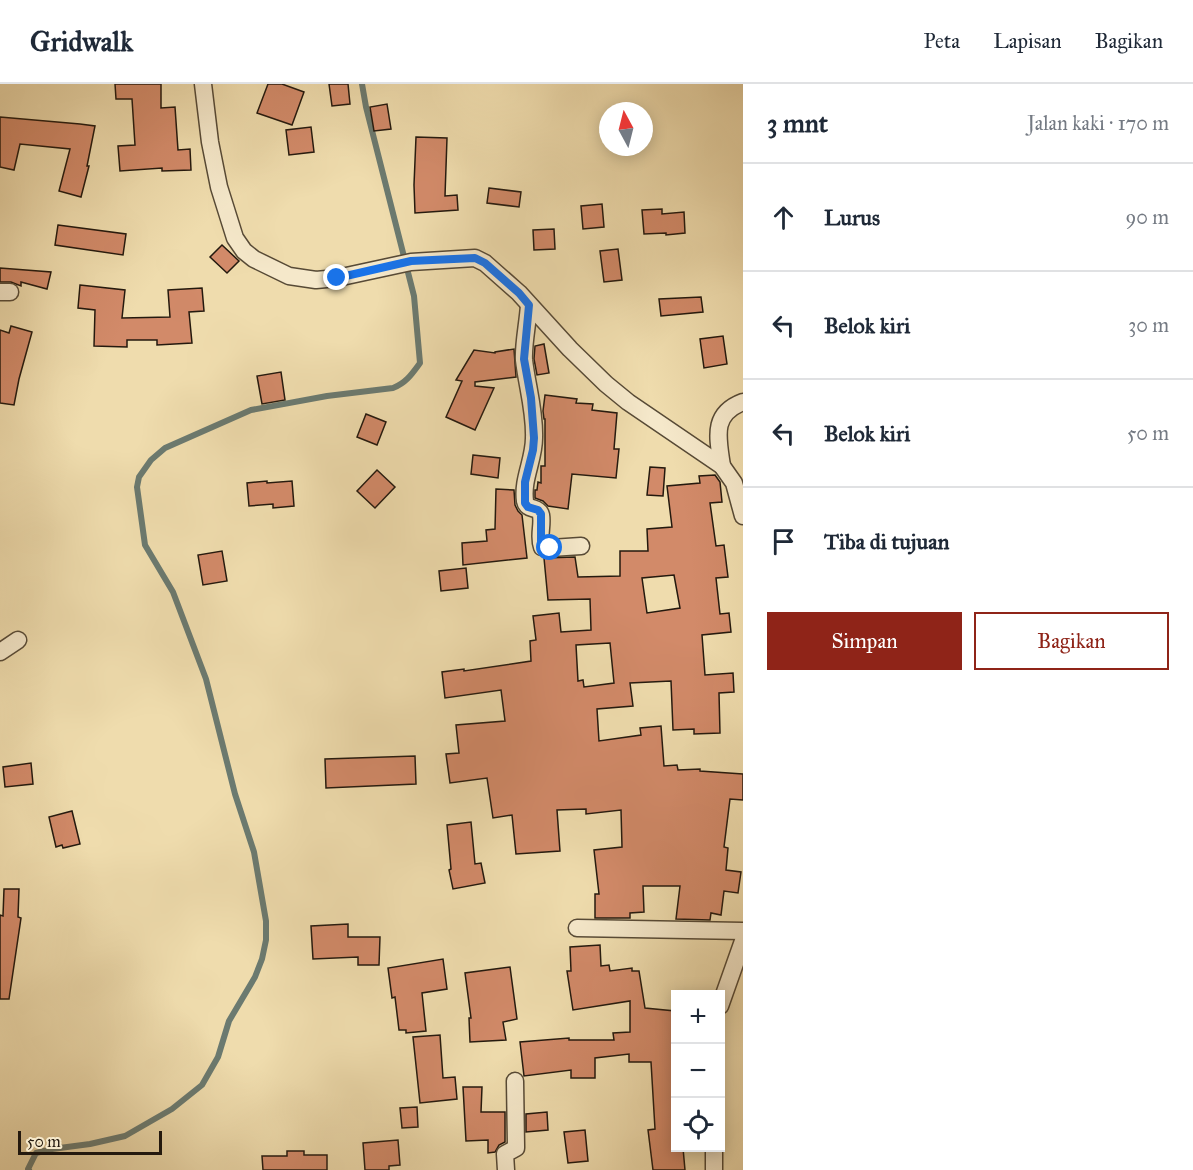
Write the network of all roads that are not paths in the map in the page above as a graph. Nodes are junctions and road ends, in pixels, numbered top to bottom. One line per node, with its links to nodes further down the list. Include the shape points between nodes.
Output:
1 (203, 84): 2 (street, via 219,187 235,238 254,260 282,273 316,280 411,261 475,258)
2 (529, 305): 4 (street, via 606,384); 6 (street, via 524,359 534,438 525,503 541,514 542,547)
3 (743, 402): 4 (street, via 723,415 717,434)
4 (722, 466): 5 (street, via 734,483)
5 (743, 516)
6 (581, 546)
7 (18, 640): 8 (street)
8 (0, 652)
9 (577, 928): 10 (street)
10 (743, 931)
11 (743, 941): 12 (street)
12 (725, 992)
13 (515, 1081): 15 (street, via 516,1148 505,1155)
14 (714, 1152): 16 (street)
15 (506, 1170)
16 (714, 1170)

